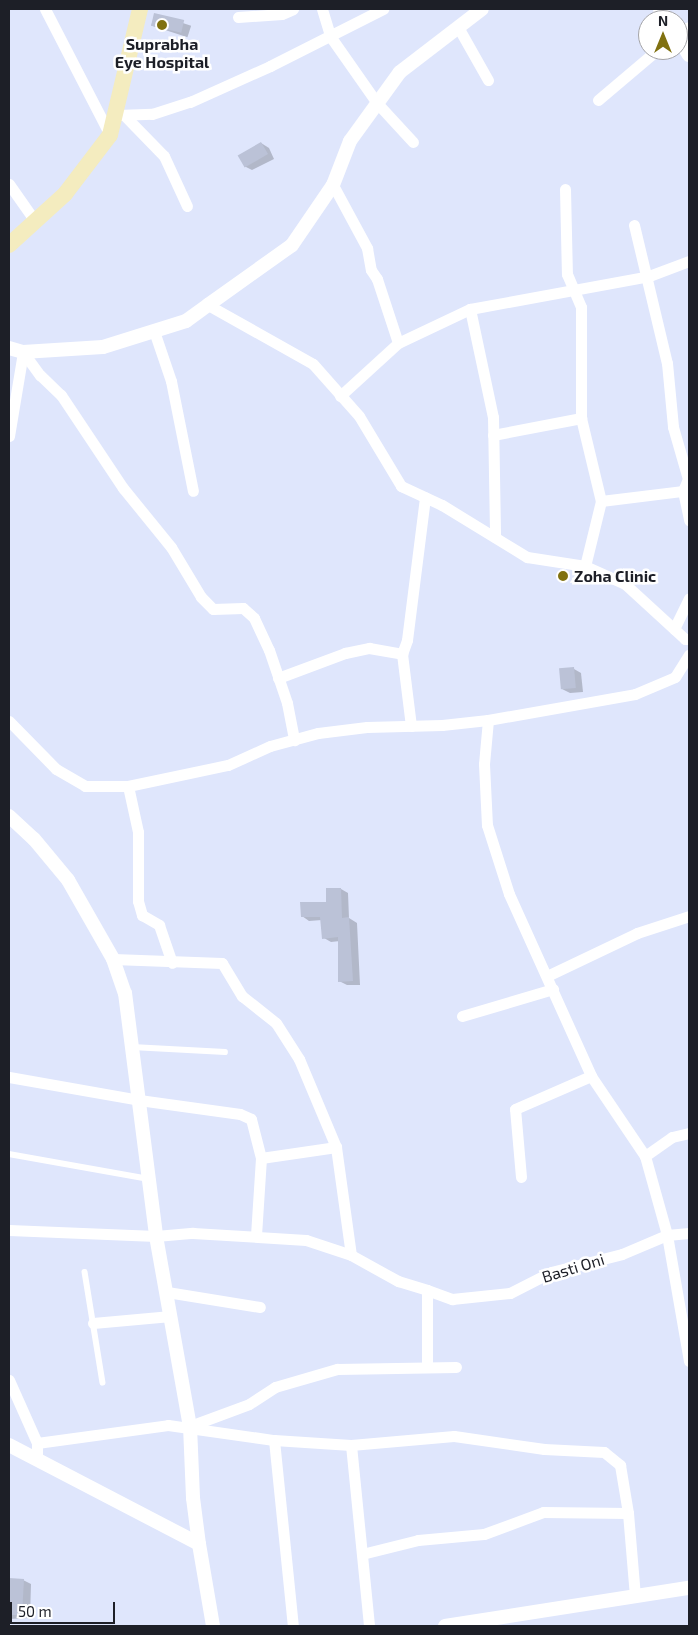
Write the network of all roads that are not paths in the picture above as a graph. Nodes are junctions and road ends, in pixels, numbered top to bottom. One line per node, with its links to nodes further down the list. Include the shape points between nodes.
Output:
1 (45, 9): 15 (street)
2 (140, 9): 14 (main road)
3 (293, 9): 7 (street, via 282,14)
4 (322, 9): 9 (street)
5 (383, 9): 9 (street)
6 (482, 9): 8 (street)
7 (238, 17)
8 (458, 27): 11 (street); 13 (street, via 400,72)
9 (330, 36): 13 (street); 14 (street, via 190,102 152,114)
10 (645, 60): 12 (street)
11 (488, 80)
12 (598, 100)
13 (377, 103): 16 (street); 18 (street, via 350,141)
14 (120, 115): 15 (main road); 20 (street, via 164,156)
15 (110, 135): 21 (main road, via 65,194)
16 (413, 142)
17 (9, 184): 21 (street)
18 (332, 185): 27 (street, via 292,245); 30 (street, via 367,248 371,270 377,278)
19 (565, 189): 26 (street, via 568,274)
20 (187, 206)
21 (35, 221): 23 (main road)
22 (634, 225): 25 (street)
23 (9, 245)
24 (689, 261): 25 (street)
25 (649, 276): 26 (street); 38 (street, via 667,363 673,427 688,479)
26 (572, 289): 28 (street); 34 (street, via 581,308)
27 (208, 305): 29 (street, via 186,321); 33 (street, via 313,364)
28 (470, 309): 30 (street); 36 (street, via 493,417)
29 (154, 331): 32 (street, via 104,347); 37 (street, via 171,381)
30 (398, 342): 33 (street)
31 (9, 348): 32 (street)
32 (23, 352): 35 (street); 49 (street, via 61,395 123,488 171,547 201,597 213,609 243,608 254,618)
33 (340, 396): 39 (street, via 359,416 401,486)
34 (581, 418): 36 (street); 40 (street)
35 (9, 436)
36 (493, 436): 42 (street)
37 (193, 491)
38 (683, 491): 40 (street); 41 (street)
39 (425, 497): 42 (street); 47 (street, via 407,640)
40 (602, 501): 43 (street)
41 (689, 518)
42 (494, 537): 43 (street, via 527,556)
43 (585, 566): 45 (street, via 626,584)
44 (689, 598): 45 (street)
45 (674, 629): 46 (street)
46 (689, 639)
47 (402, 654): 49 (street, via 369,648 345,653); 52 (street)
48 (689, 655): 50 (street, via 675,677 635,694)
49 (278, 678): 53 (street)
50 (488, 720): 52 (street); 59 (street, via 484,764 487,825 509,894)
51 (9, 721): 54 (street, via 56,769 85,786)
52 (411, 726): 53 (street, via 367,727)
53 (294, 740): 54 (street, via 228,765)
54 (128, 786): 58 (street, via 138,832 138,901 142,915 159,925)
55 (9, 816): 57 (street, via 34,839 68,880)
56 (689, 916): 59 (street, via 637,933)
57 (113, 959): 58 (street); 62 (street, via 124,993)
58 (172, 963): 68 (street, via 222,963 242,996 276,1024 300,1060)
59 (547, 976): 60 (street)
60 (552, 989): 61 (street); 64 (street)
61 (462, 1016)
62 (132, 1047): 63 (lane); 66 (street)
63 (225, 1052)
64 (591, 1076): 70 (street); 72 (street, via 531,1100 515,1110)
65 (9, 1077): 66 (street)
66 (139, 1100): 71 (street, via 240,1114 251,1119); 73 (street)
67 (689, 1133): 70 (street, via 672,1137)
68 (336, 1147): 71 (street); 79 (street)
69 (9, 1154): 73 (lane)
70 (645, 1156): 76 (street)
71 (261, 1158): 78 (street)
72 (521, 1177)
73 (149, 1179): 77 (street)
74 (9, 1230): 77 (street, Basti Oni)
75 (689, 1233): 76 (street, Basti Oni)
76 (667, 1235): 81 (street, Basti Oni, via 622,1254 551,1272 510,1293 452,1299); 86 (street)
77 (156, 1236): 78 (street, Basti Oni, via 193,1233); 82 (street)
78 (256, 1236): 79 (street, Basti Oni, via 306,1240)
79 (351, 1255): 81 (street, Basti Oni, via 398,1281)
80 (85, 1272): 85 (lane)
81 (428, 1290): 87 (street)
82 (167, 1292): 83 (street); 84 (street)
83 (260, 1307)
84 (171, 1316): 85 (street); 91 (street)
85 (93, 1324): 90 (lane)
86 (689, 1359)
87 (427, 1365): 88 (street); 91 (street, via 337,1368 274,1388 249,1404)
88 (456, 1367)
89 (9, 1380): 93 (street)
90 (102, 1383)
91 (190, 1426): 92 (street); 93 (street, via 168,1425); 98 (street)
92 (274, 1440): 95 (street); 103 (street)
93 (37, 1443): 96 (street)
94 (9, 1445): 96 (street)
95 (351, 1445): 97 (street, via 454,1436 544,1449 604,1452 620,1465); 99 (street)
96 (37, 1460): 98 (street)
97 (628, 1513): 99 (street, via 543,1512 484,1534 418,1540); 101 (street)
98 (199, 1544): 102 (street)
99 (362, 1554): 104 (street)
100 (689, 1588): 101 (street)
101 (635, 1597): 105 (street)
102 (213, 1626)
103 (293, 1626)
104 (369, 1626)
105 (445, 1626)

